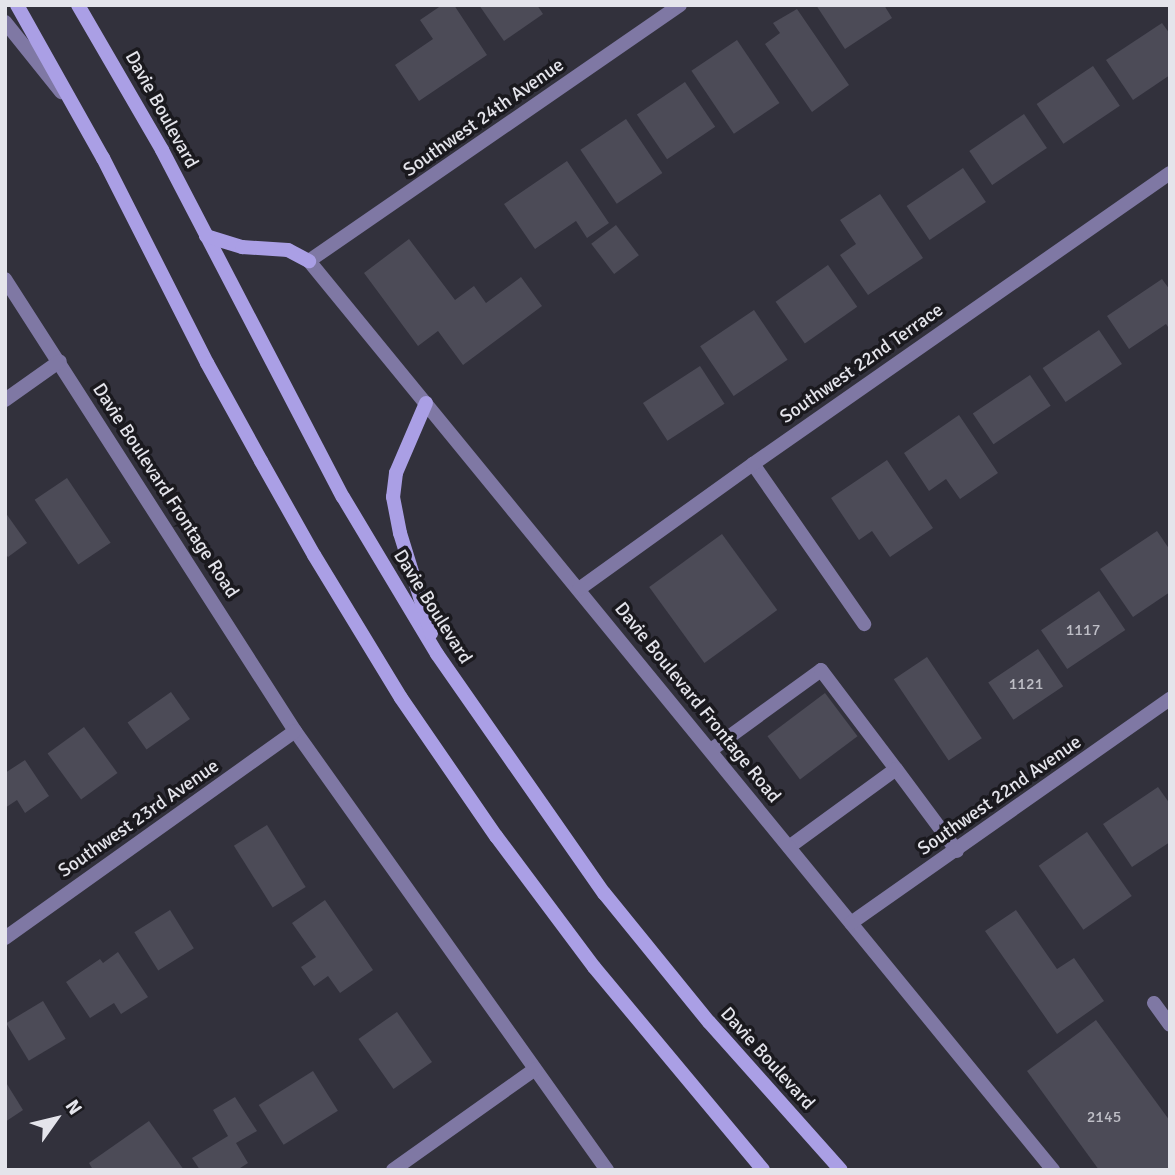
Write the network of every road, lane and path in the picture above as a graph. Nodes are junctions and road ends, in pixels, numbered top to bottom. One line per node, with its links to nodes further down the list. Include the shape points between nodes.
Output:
1 (17, 5): 7 (main road)
2 (66, 5): 6 (main road)
3 (78, 5): 6 (main road, Davie Boulevard)
4 (680, 5): 10 (street, Southwest 24th Avenue)
5 (5, 22): 7 (street)
6 (96, 34): 9 (main road, Davie Boulevard)
7 (76, 110): 32 (main road, via 272,481 401,698 594,967)
8 (1170, 173): 15 (street, Southwest 22nd Terrace)
9 (206, 236): 10 (main road, via 242,247 288,250); 18 (main road, Davie Boulevard, via 342,497)
10 (309, 261): 14 (street, Davie Boulevard Frontage Road)
11 (5, 279): 12 (street, Davie Boulevard Frontage Road)
12 (60, 361): 13 (street); 20 (street, Davie Boulevard Frontage Road)
13 (5, 400)
14 (426, 403): 16 (street, Davie Boulevard Frontage Road); 18 (main road, via 396,473 393,498)
15 (753, 464): 16 (street, Southwest 22nd Terrace); 17 (street)
16 (579, 589): 21 (street, Davie Boulevard Frontage Road)
17 (864, 624)
18 (437, 654): 33 (main road, Davie Boulevard, via 604,892 709,1022)
19 (1170, 699): 24 (street, Southwest 22nd Avenue)
20 (295, 731): 26 (street, Southwest 23rd Avenue); 29 (street, Davie Boulevard Frontage Road)
21 (710, 750): 22 (street, via 821,670); 23 (street, Davie Boulevard Frontage Road)
22 (896, 769): 23 (street); 24 (street)
23 (789, 847): 25 (street, Davie Boulevard Frontage Road)
24 (957, 851): 25 (street, Southwest 22nd Avenue)
25 (851, 923): 34 (street, Davie Boulevard Frontage Road)
26 (5, 937)
27 (1154, 1003): 28 (street)
28 (1170, 1025)
29 (535, 1069): 30 (street); 31 (street, Davie Boulevard Frontage Road)
30 (393, 1170)
31 (607, 1170)
32 (763, 1170)
33 (841, 1170)
34 (1053, 1170)

